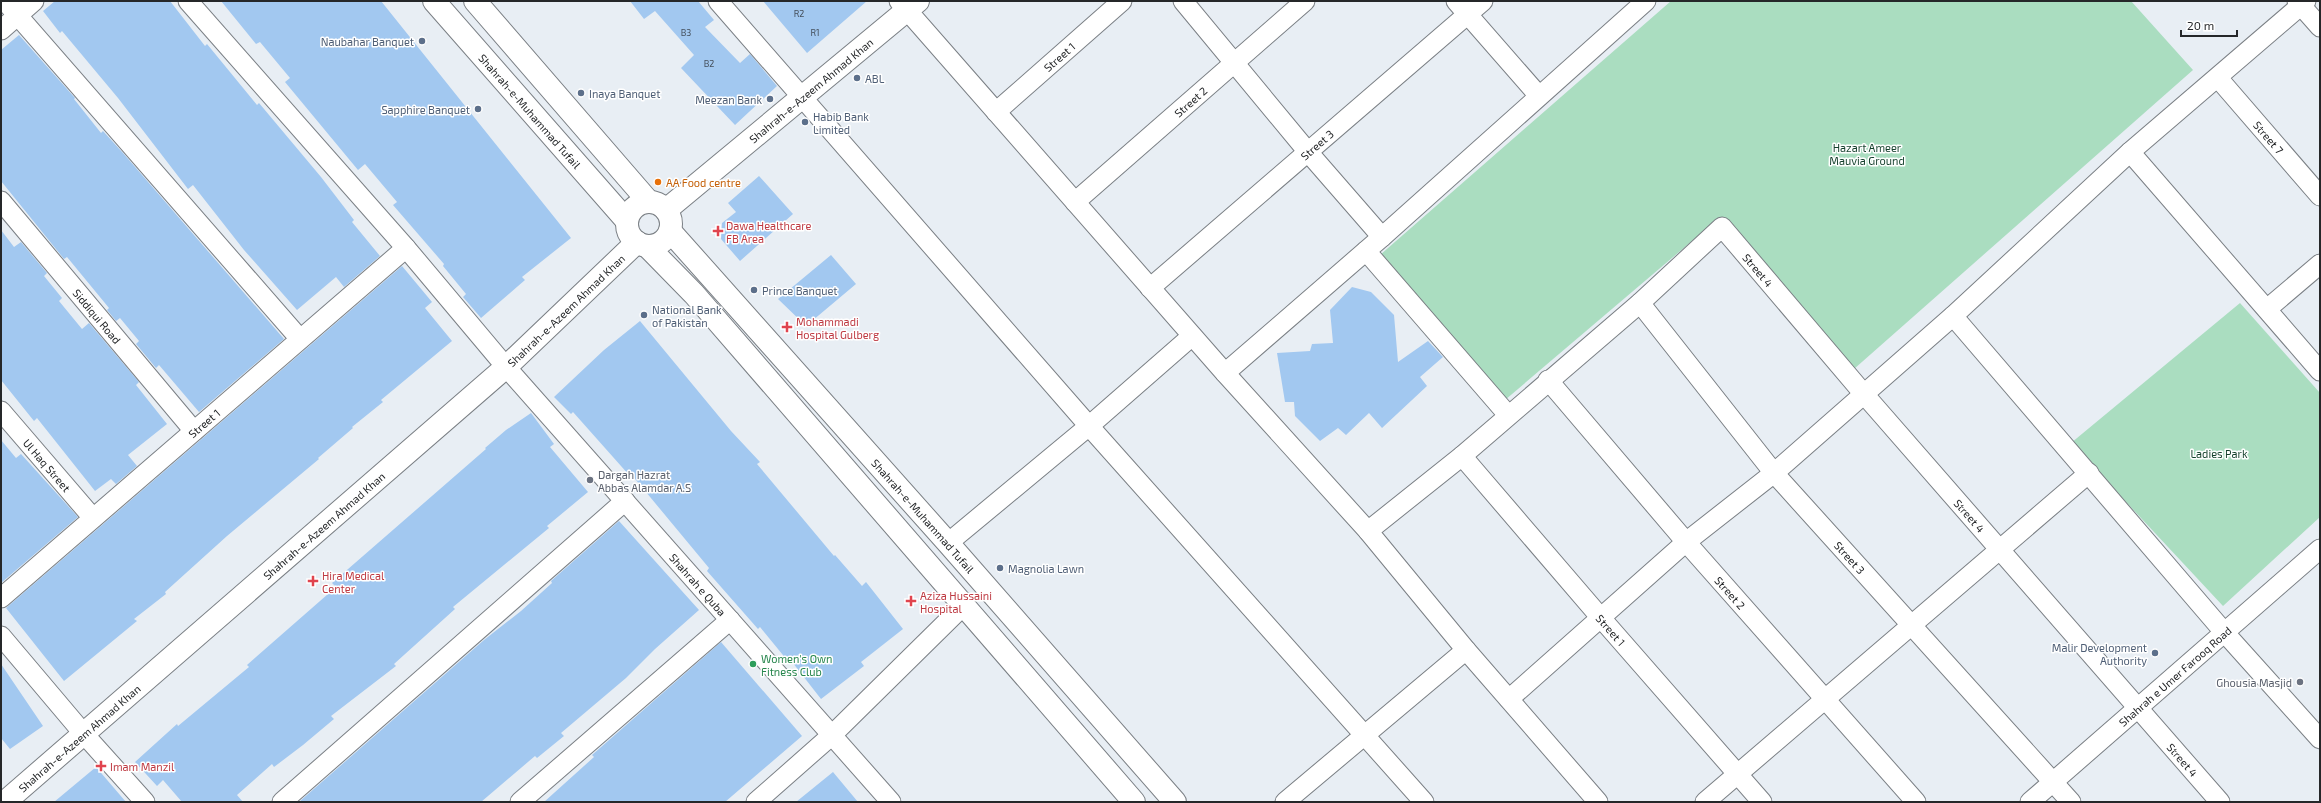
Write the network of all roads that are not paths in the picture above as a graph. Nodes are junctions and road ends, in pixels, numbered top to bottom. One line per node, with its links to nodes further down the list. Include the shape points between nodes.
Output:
1 (5, 1): 15 (street)
2 (34, 1): 15 (street)
3 (434, 1): 29 (main road, Shahrah-e-Muhammad Tufail)
4 (475, 1): 28 (main road)
5 (718, 1): 20 (street)
6 (1122, 1): 22 (street, Street 1)
7 (1183, 1): 18 (street)
8 (1305, 1): 18 (street, Street 2)
9 (1484, 1): 14 (street, Street 3)
10 (1646, 1): 21 (street)
11 (191, 2): 33 (street, Shahrah e Quba)
12 (2301, 2): 16 (street); 19 (street)
13 (908, 4): 20 (main road, Shahrah-e-Azeem Ahmad Khan); 22 (street)
14 (1462, 8): 21 (street); 23 (street, Street 3)
15 (18, 15): 17 (street); 41 (street)
16 (2320, 27)
17 (1, 30)
18 (1235, 62): 23 (street); 27 (street, Street 2)
19 (2218, 78): 24 (street); 25 (street, Street 7)
20 (801, 96): 28 (main road, Shahrah-e-Azeem Ahmad Khan); 49 (street)
21 (1540, 96): 31 (street)
22 (996, 112): 27 (street)
23 (1308, 152): 31 (street); 36 (street, Street 3)
24 (2130, 152): 38 (street); 39 (street)
25 (2320, 196)
26 (1, 201): 50 (street, Siddiqui Road)
27 (1075, 202): 36 (street)
28 (657, 206): 29 (main road, via 634,208); 30 (main road, via 670,216)
29 (628, 221): 32 (main road, via 631,237)
30 (670, 231): 32 (main road, via 661,242); 58 (main road, Shahrah-e-Muhammad Tufail)
31 (1382, 237): 34 (street)
32 (642, 244): 42 (main road, Shahrah-e-Azeem Ahmad Khan); 62 (main road, via 694,294)
33 (406, 248): 41 (street, Street 1); 42 (street, Shahrah e Quba)
34 (1366, 251): 44 (street); 48 (street)
35 (2320, 264): 38 (street)
36 (1150, 288): 40 (street)
37 (1640, 303): 45 (street); 46 (street, Street 4, via 1722,227); 52 (street, Street 3)
38 (2267, 309): 43 (street)
39 (1953, 316): 46 (street); 53 (street)
40 (1192, 336): 44 (street); 49 (street)
41 (300, 339): 50 (street, Street 1)
42 (506, 367): 54 (street, Shahrah e Quba); 72 (main road, Shahrah-e-Azeem Ahmad Khan)
43 (2320, 371)
44 (1225, 373): 56 (street)
45 (1548, 380): 48 (street); 57 (street, Street 2)
46 (1864, 394): 52 (street); 60 (street, Street 4)
47 (1, 411): 55 (street, Ul Haq Street)
48 (1508, 415): 51 (street)
49 (1089, 426): 58 (street); 73 (street)
50 (194, 431): 55 (street, Street 1)
51 (1462, 456): 56 (street); 63 (street, Street 1)
52 (1774, 472): 57 (street); 65 (street, Street 3)
53 (2089, 474): 60 (street); 66 (street)
54 (625, 501): 64 (street, Shahrah e Quba); 80 (street)
55 (93, 518): 61 (street, Street 1)
56 (1368, 531): 68 (street)
57 (1686, 542): 63 (street); 70 (street, Street 2)
58 (948, 543): 85 (main road, Shahrah-e-Muhammad Tufail)
59 (2320, 549): 66 (street, Shahrah e Umer Farooq Road)
60 (2001, 551): 65 (street); 71 (street, Street 4)
61 (1, 598)
62 (964, 605): 74 (street); 84 (main road)
63 (1601, 618): 69 (street); 76 (street, Street 1)
64 (730, 620): 74 (street, Shahrah e Quba); 81 (street)
65 (1912, 625): 70 (street); 77 (street, Street 3)
66 (2224, 632): 71 (street, Shahrah e Umer Farooq Road); 75 (street)
67 (1, 636): 72 (street)
68 (1466, 650): 69 (street); 73 (street)
69 (1508, 699): 88 (street)
70 (1825, 700): 76 (street); 91 (street, Street 2)
71 (2137, 708): 77 (street, Shahrah e Umer Farooq Road); 94 (street, Street 4)
72 (82, 733): 78 (main road, Shahrah-e-Azeem Ahmad Khan); 79 (street)
73 (1364, 734): 86 (street); 87 (street)
74 (832, 735): 82 (street); 83 (street, Shahrah e Quba)
75 (2320, 739)
76 (1738, 775): 89 (street); 90 (street, Street 1)
77 (2053, 782): 92 (street, Shahrah e Umer Farooq Road); 93 (street, Street 3)
78 (5, 802)
79 (145, 802)
80 (282, 802)
81 (520, 802)
82 (756, 802)
83 (891, 802)
84 (1134, 802)
85 (1175, 802)
86 (1285, 802)
87 (1424, 802)
88 (1598, 802)
89 (1704, 802)
90 (1762, 802)
91 (1916, 802)
92 (2030, 802)
93 (2071, 802)
94 (2220, 802)

